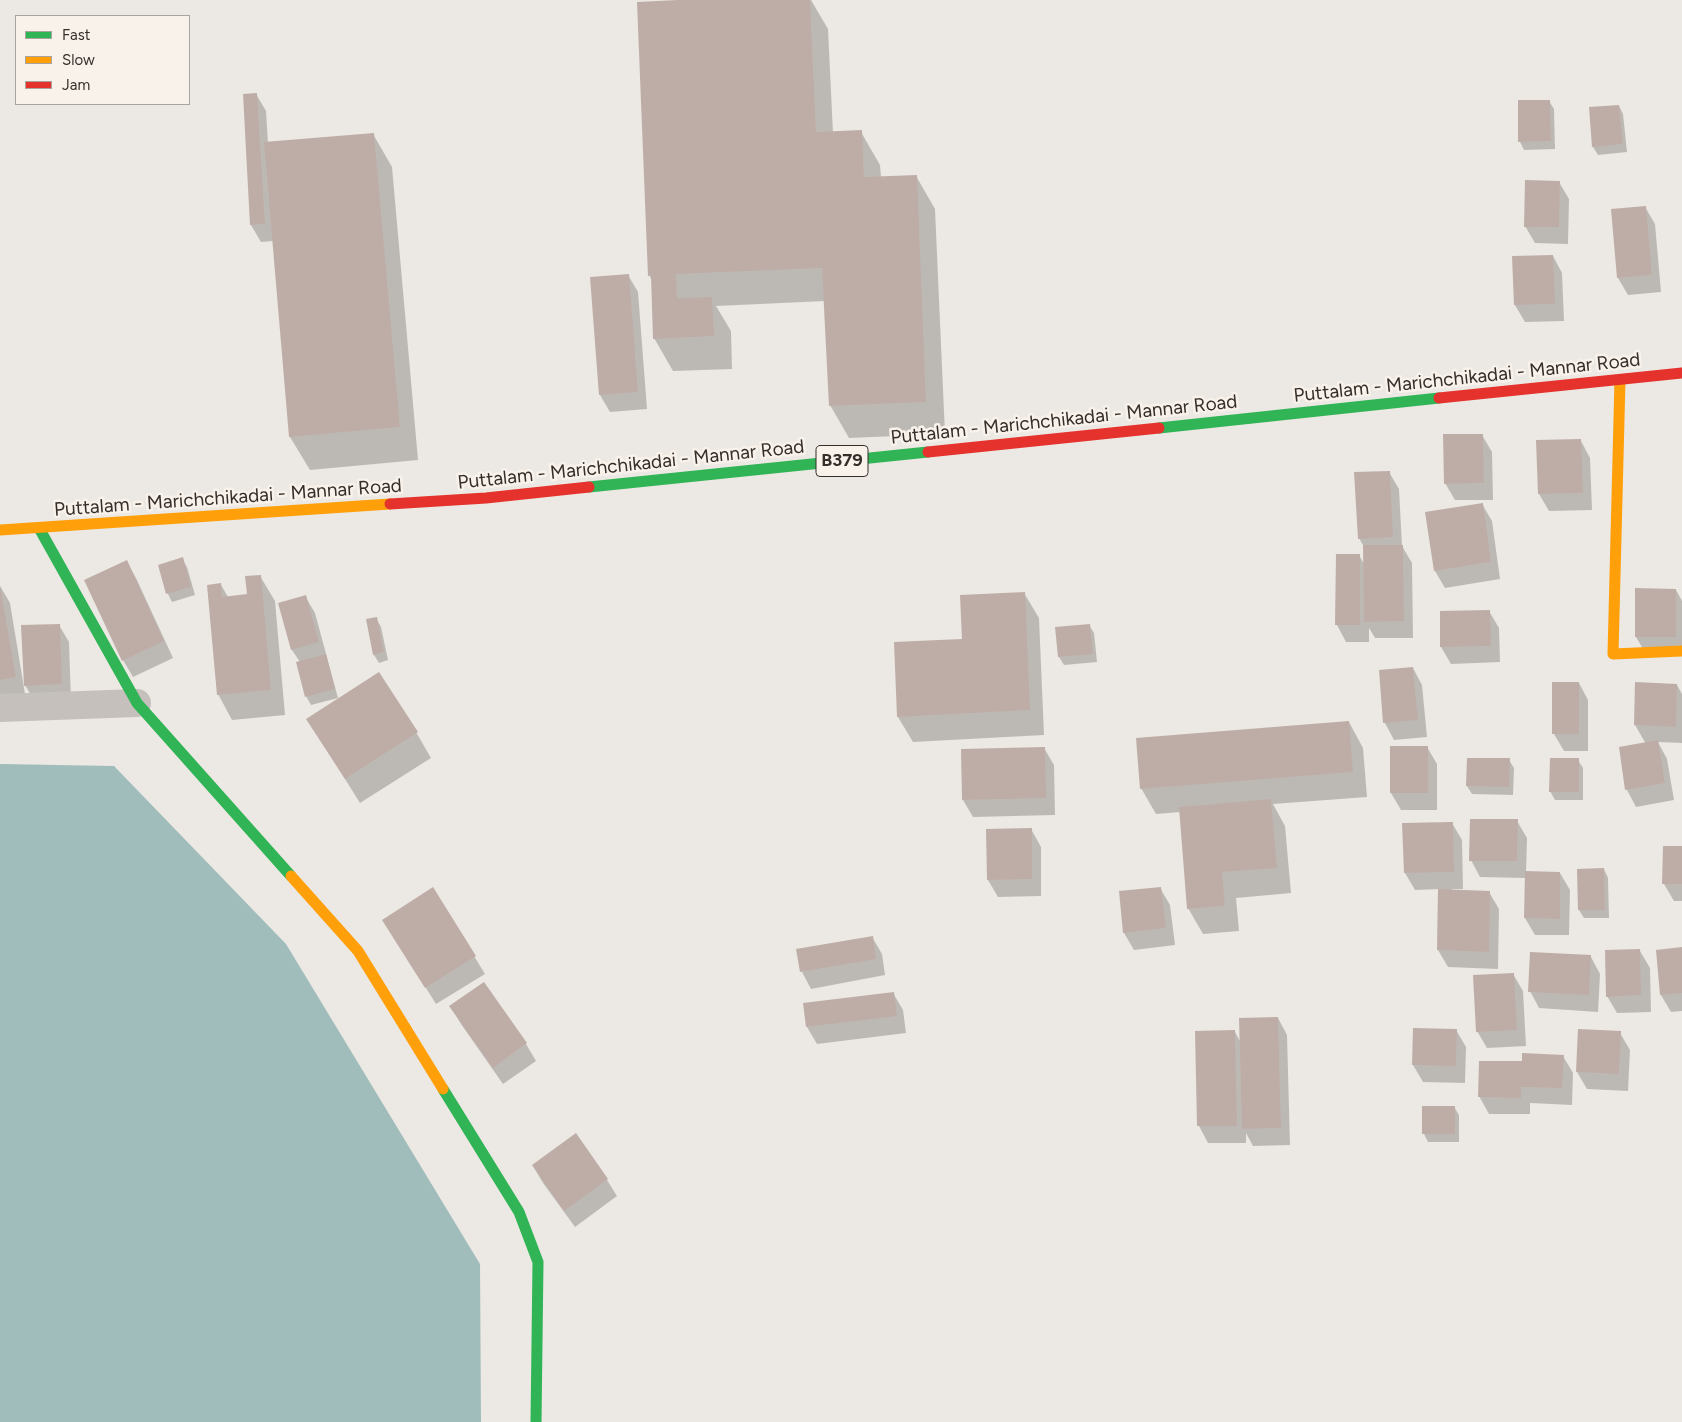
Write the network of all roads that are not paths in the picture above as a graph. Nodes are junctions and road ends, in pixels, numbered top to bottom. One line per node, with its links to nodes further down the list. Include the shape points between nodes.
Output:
1 (1682, 373): 2 (main road, Puttalam - Marichchikadai - Mannar Road / B379)
2 (1620, 380): 3 (main road, Puttalam - Marichchikadai - Mannar Road / B379, via 486,498); 5 (main road, via 1613,654)
3 (39, 528): 4 (main road, Puttalam - Marichchikadai - Mannar Road / B379); 6 (main road)
4 (0, 530)
5 (1682, 651)
6 (137, 703): 7 (street); 8 (main road, via 358,951 519,1212 538,1262)
7 (0, 708)
8 (536, 1422)

